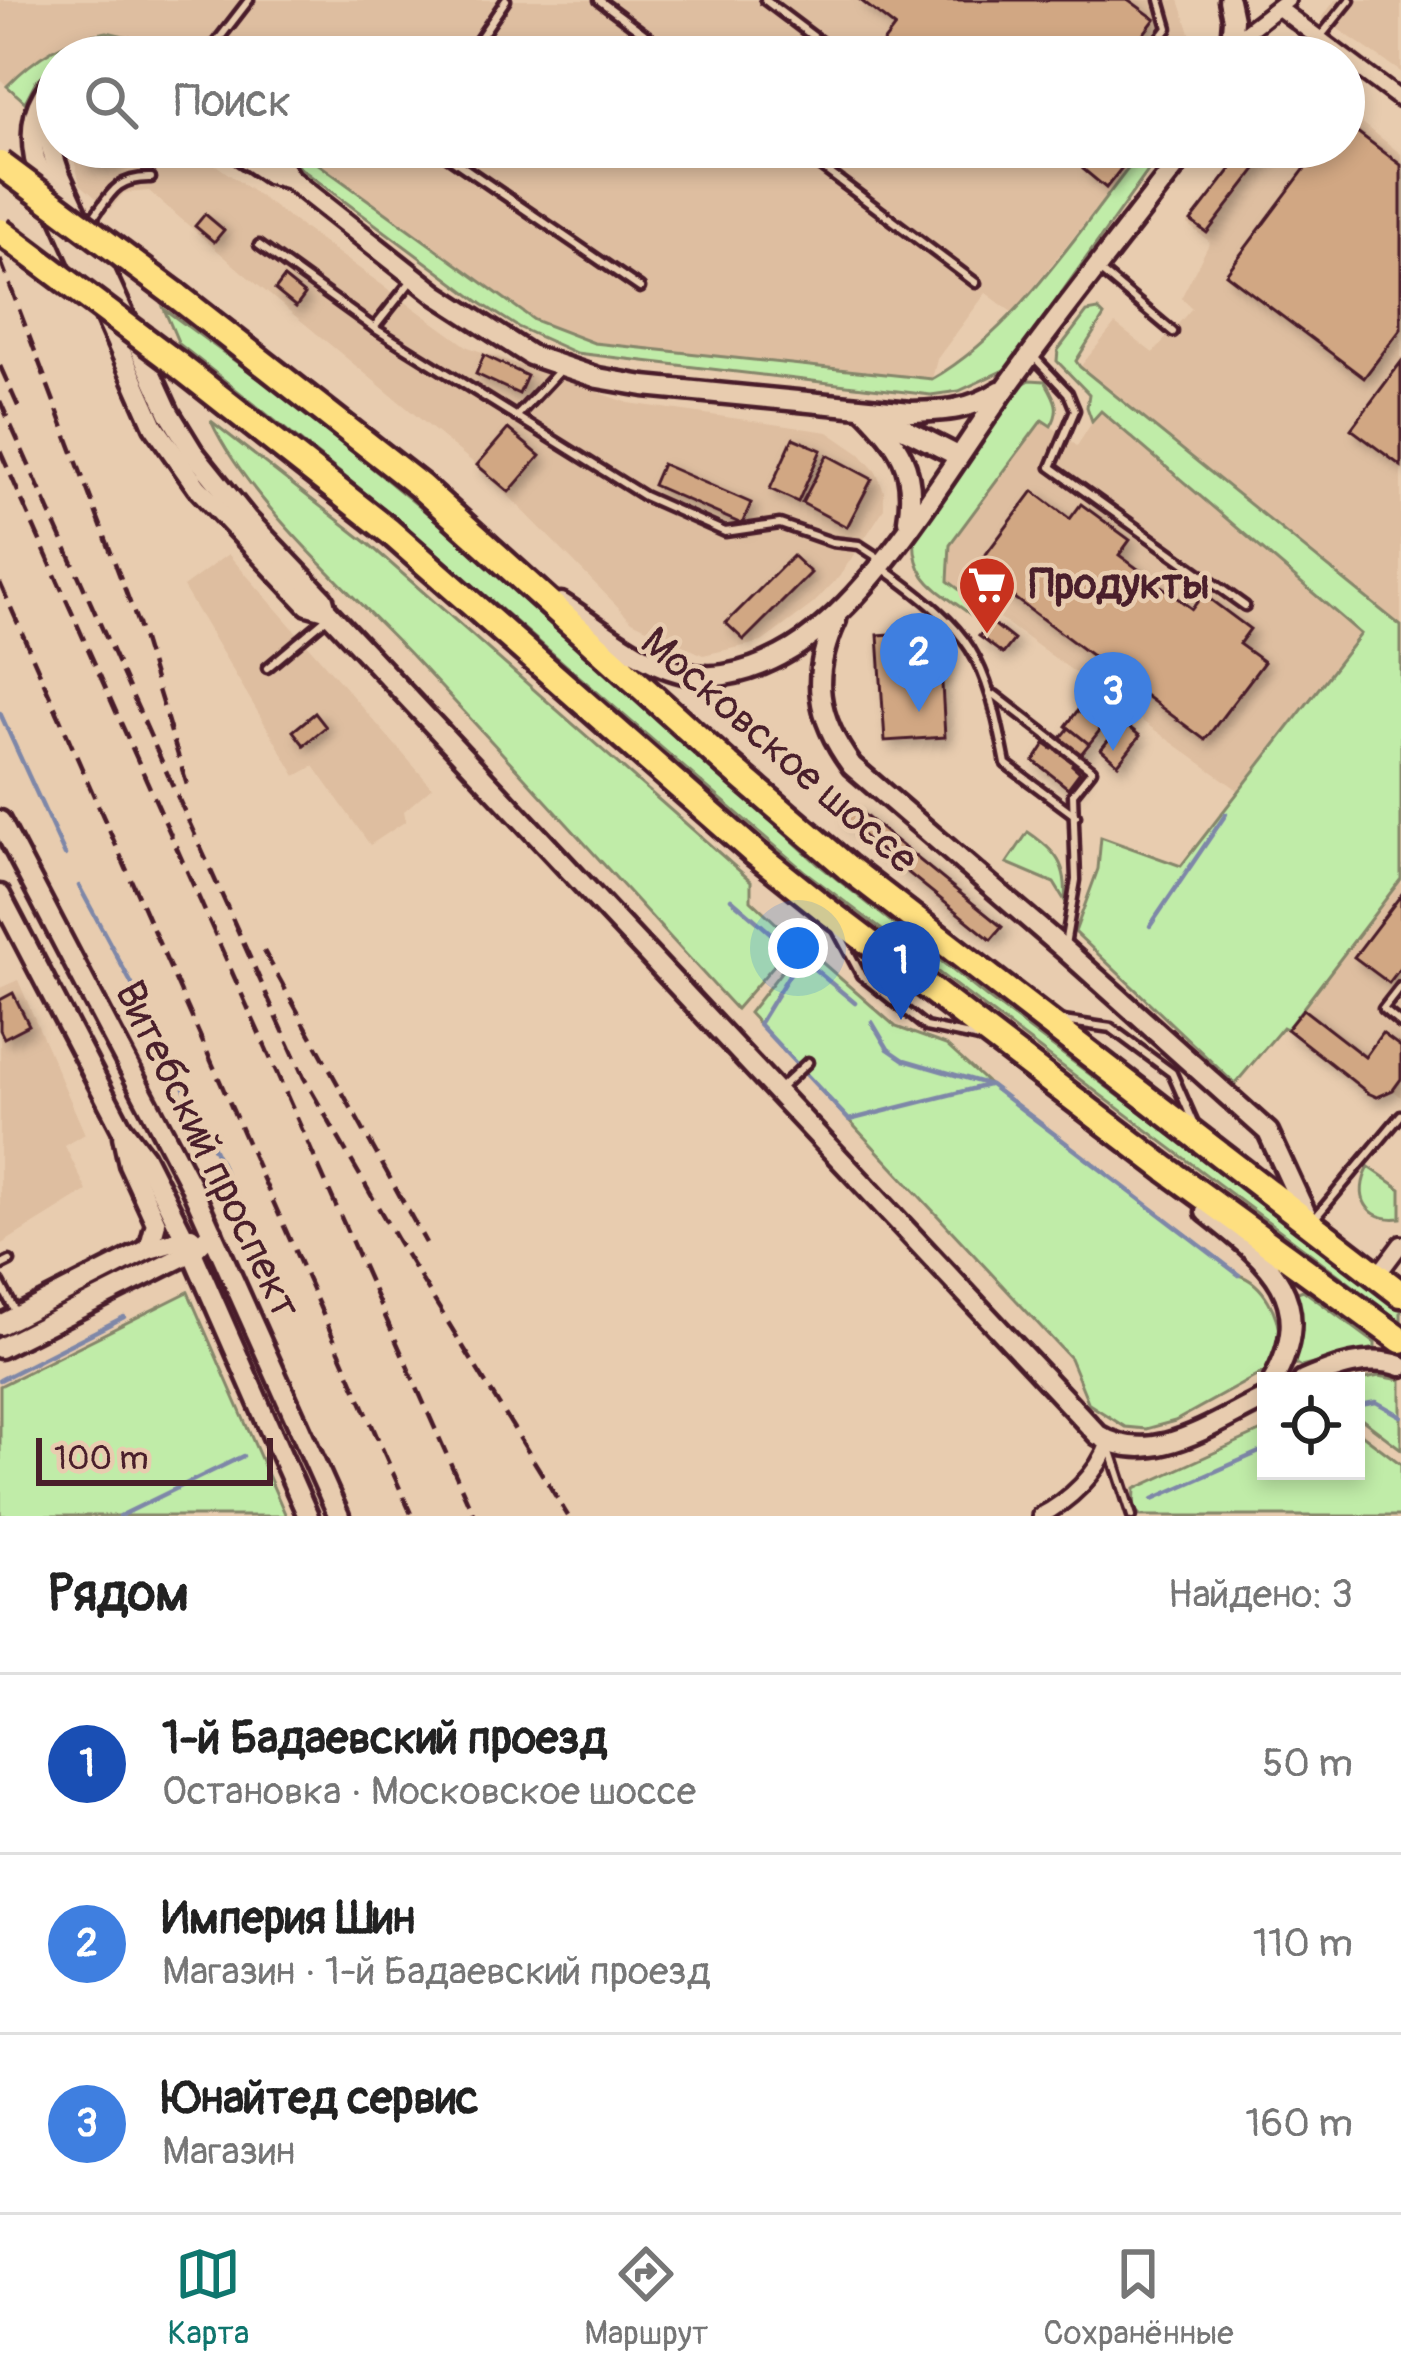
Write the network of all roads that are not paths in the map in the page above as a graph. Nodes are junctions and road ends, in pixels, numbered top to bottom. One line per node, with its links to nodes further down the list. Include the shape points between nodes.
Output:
1 (249, 0): 9 (lane)
2 (506, 0): 10 (lane)
3 (598, 0): 11 (lane)
4 (765, 0): 12 (lane)
5 (1160, 0): 13 (lane, via 1168,28)
6 (1229, 0): 14 (street)
7 (1350, 0): 17 (lane)
8 (1283, 4): 15 (street); 16 (street)
9 (221, 36)
10 (481, 36)
11 (647, 36)
12 (813, 36)
13 (1162, 36)
14 (1231, 36)
15 (1247, 36)
16 (1319, 36)
17 (1321, 36)
18 (1365, 72): 19 (street)
19 (1401, 100)
20 (36, 108): 22 (street)
21 (0, 164): 49 (highway, Московское шоссе, bridge, via 420,486)
22 (36, 164)
23 (38, 168): 52 (street, via 154,426 197,487 308,605)
24 (59, 168): 32 (street)
25 (261, 168): 31 (street)
26 (284, 168): 31 (street)
27 (465, 168): 38 (lane)
28 (823, 168): 37 (lane)
29 (1174, 168): 35 (street)
30 (151, 178): 32 (lane, via 115,184)
31 (290, 178): 36 (street)
32 (86, 229): 52 (street, via 193,452)
33 (0, 231): 67 (highway, Московское шоссе, bridge, via 389,531 755,853)
34 (259, 245): 39 (lane)
35 (1098, 268): 40 (lane); 41 (street)
36 (414, 277): 39 (lane); 42 (street, via 485,329)
37 (976, 283)
38 (640, 288)
39 (374, 328): 45 (lane)
40 (1173, 332)
41 (1031, 355): 43 (street); 50 (lane, via 1075,410 1051,467)
42 (562, 367): 44 (street, via 644,386); 45 (lane)
43 (1009, 385): 44 (street, via 977,406 950,411); 46 (street)
44 (863, 410): 46 (street); 47 (street, via 892,437 908,471)
45 (516, 418): 48 (lane, via 644,496 724,532 780,524 859,545)
46 (958, 456): 47 (street)
47 (907, 527): 48 (street)
48 (880, 562): 51 (street); 54 (lane, via 953,624)
49 (526, 581): 51 (street, via 666,669 698,675 722,676 784,654); 60 (highway, Московское шоссе, via 847,867)
50 (1245, 606)
51 (841, 610): 58 (street, via 818,692 838,747 871,785)
52 (329, 613): 53 (lane); 63 (street)
53 (267, 668)
54 (992, 693): 55 (lane, via 1006,764); 55 (lane, via 1092,770 1073,794)
55 (1076, 816): 58 (lane)
56 (0, 820): 69 (street, Витебский проспект)
57 (0, 895): 65 (street, Витебский проспект)
58 (1064, 949): 68 (street, via 1268,1132)
59 (1401, 986): 61 (lane, via 1383,1009)
60 (1044, 1018): 66 (highway, Московское шоссе); 66 (lane, via 1111,1028 1172,1073)
61 (1401, 1024)
62 (808, 1062): 63 (lane)
63 (776, 1092): 85 (street)
64 (1401, 1115): 68 (lane)
65 (121, 1126): 71 (street, Витебский проспект); 72 (street, via 156,1223)
66 (1203, 1142): 68 (highway, Московское шоссе)
67 (1166, 1169): 79 (highway, Московское шоссе); 82 (street, via 1282,1288 1293,1337)
68 (1310, 1223): 75 (highway, Московское шоссе)
69 (212, 1232): 71 (street); 87 (street, Витебский проспект)
70 (1401, 1244): 75 (street)
71 (188, 1245): 72 (street); 80 (street); 86 (street, Витебский проспект)
72 (148, 1249): 78 (street)
73 (10, 1261): 74 (lane)
74 (0, 1266)
75 (1378, 1276): 77 (highway, Московское шоссе)
76 (0, 1282): 78 (lane)
77 (1401, 1294)
78 (9, 1320)
79 (1401, 1340)
80 (0, 1348)
81 (1401, 1366): 83 (street, via 1369,1361)
82 (1277, 1372)
83 (1325, 1372)
84 (1257, 1401): 85 (street, via 1156,1449)
85 (1108, 1442): 88 (street, via 1063,1504); 89 (lane)
86 (308, 1516)
87 (340, 1516)
88 (1040, 1516)
89 (1131, 1516)

